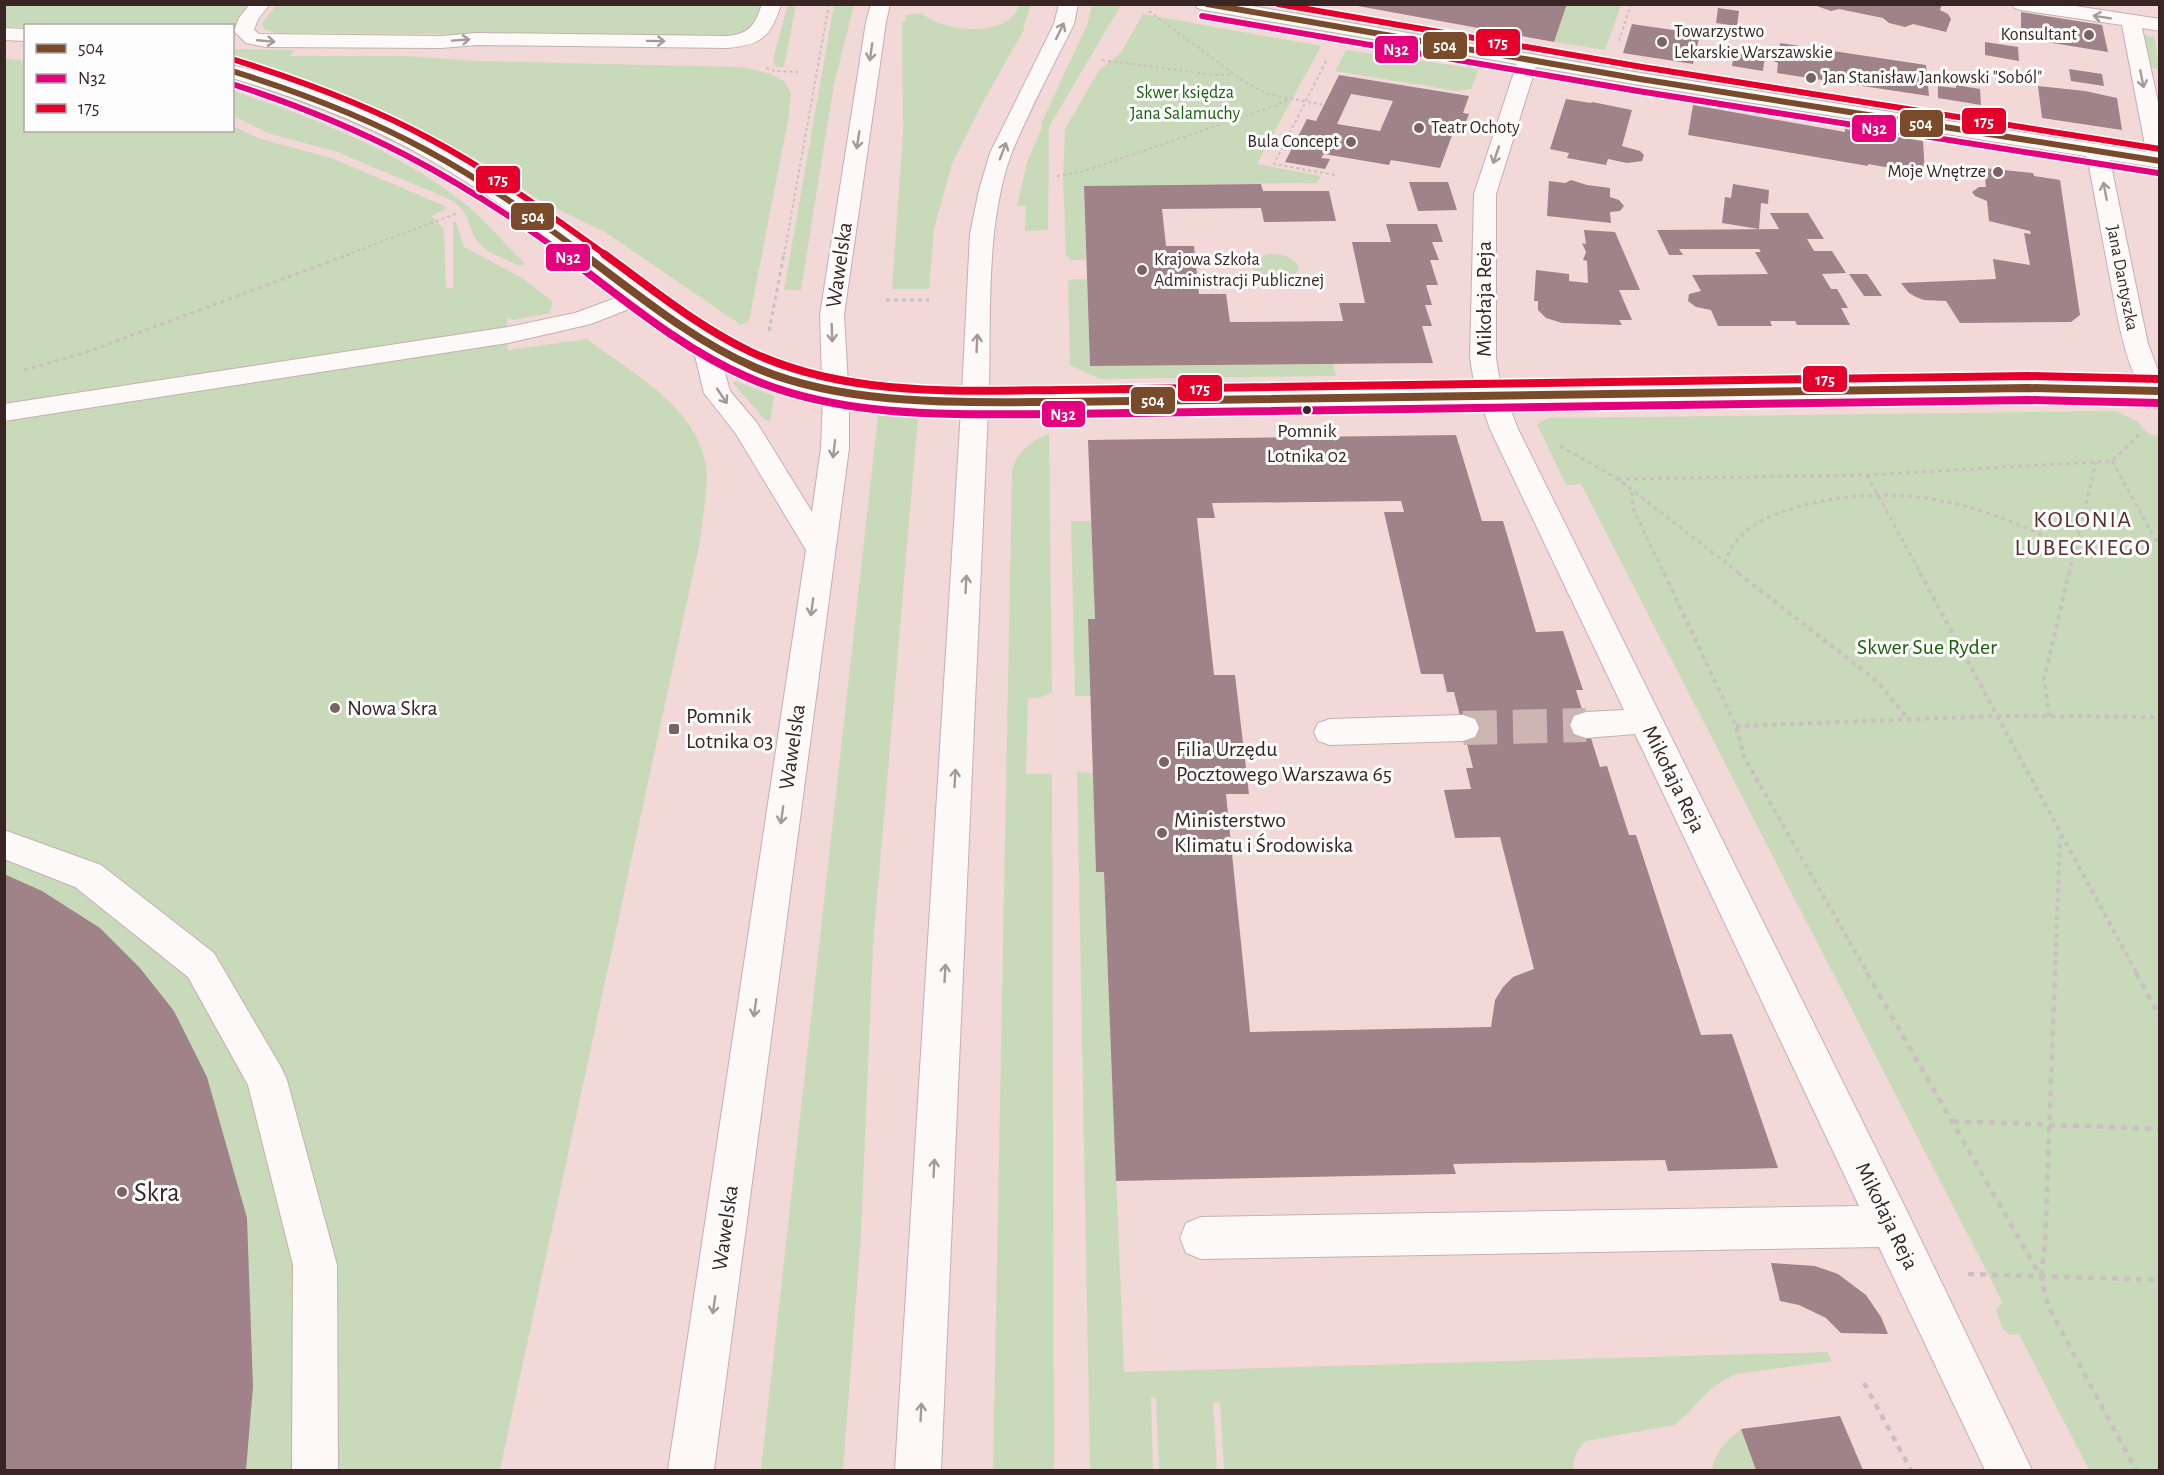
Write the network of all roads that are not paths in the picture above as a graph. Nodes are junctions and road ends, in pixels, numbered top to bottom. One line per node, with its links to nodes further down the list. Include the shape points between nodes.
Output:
1 (261, 4): 2 (main road, one-way to 2, via 244,31 249,37 266,41 441,42 745,40 766,27)
2 (772, 4)
3 (1069, 4): 20 (main road, one-way to 3, via 980,256 990,190 1008,136 1064,24)
4 (1204, 4): 11 (main road)
5 (2021, 4): 7 (main road, one-way to 5)
6 (878, 14): 17 (main road, Wawelska, one-way to 17, via 832,315)
7 (2131, 22): 8 (main road); 14 (main road, one-way to 14)
8 (2160, 25)
9 (4, 34): 10 (main road)
10 (24, 35)
11 (1528, 60): 13 (main road); 19 (main road, Mikołaja Reja, one-way to 19, via 1485,194 1483,358)
12 (234, 72): 15 (main road, via 333,105 437,154)
13 (2097, 152): 14 (main road); 18 (main road, Jana Dantyszka, one-way to 13, via 2136,344)
14 (2159, 161)
15 (640, 296): 16 (main road); 21 (main road, via 582,318 508,335)
16 (704, 341): 17 (main road, via 766,373); 22 (main road, one-way to 22, via 717,393 747,429)
17 (835, 391): 20 (main road); 22 (main road, Wawelska, one-way to 22, via 835,448)
18 (2158, 394): 19 (main road, via 2028,387)
19 (1491, 395): 20 (main road); 23 (main road, Mikołaja Reja)
20 (974, 401): 32 (main road, one-way to 20)
21 (4, 413)
22 (820, 549): 31 (main road, Wawelska, one-way to 31)
23 (1646, 721): 24 (main road); 28 (main road, Mikołaja Reja)
24 (1586, 725)
25 (1463, 728): 26 (main road)
26 (1330, 732)
27 (4, 844): 30 (main road, via 88,876 201,965 267,1080 315,1265)
28 (1892, 1226): 29 (main road); 33 (main road, Mikołaja Reja)
29 (1201, 1238)
30 (315, 1470)
31 (691, 1470)
32 (918, 1470)
33 (2010, 1470)

